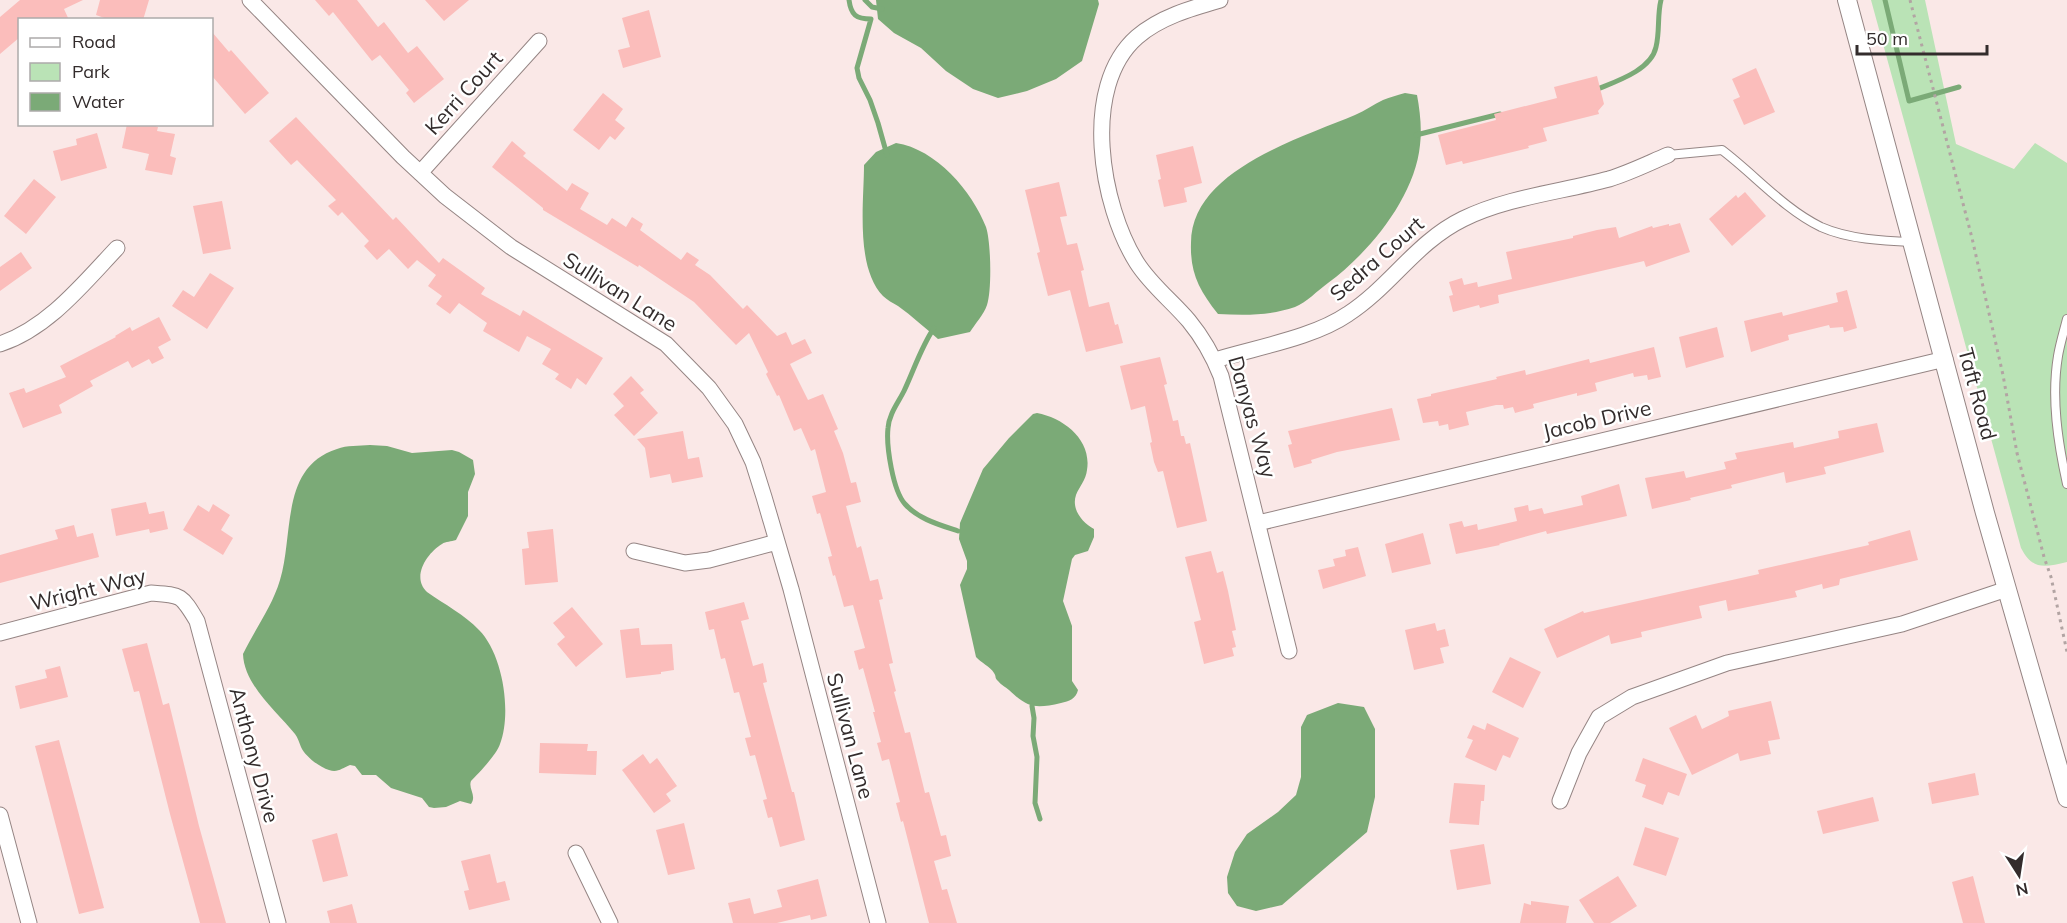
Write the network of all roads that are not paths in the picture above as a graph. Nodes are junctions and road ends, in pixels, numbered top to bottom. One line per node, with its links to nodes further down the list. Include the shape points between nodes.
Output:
1 (250, 0): 6 (street, Sullivan Lane)
2 (1220, 0): 12 (street, Danyas Way, via 1190,9 1137,36 1121,55 1102,110 1101,138 1103,166 1127,244 1149,280 1189,321)
3 (1847, 0): 7 (street, Taft Road)
4 (539, 41): 6 (street, Kerri Court)
5 (1668, 155): 7 (lane, via 1722,150 1785,204 1821,227 1870,240); 12 (street, Sedra Court, via 1611,178 1464,218 1438,233 1381,288 1328,326)
6 (420, 173): 15 (street, Sullivan Lane, via 511,247 641,327 684,362 735,424 753,462)
7 (1913, 242): 11 (street, Taft Road)
8 (117, 248): 10 (street, via 49,316)
9 (2067, 319): 13 (lane, via 2058,357 2055,401)
10 (0, 344)
11 (1945, 359): 14 (street, Jacob Drive); 17 (street, Taft Road)
12 (1215, 360): 14 (street, Danyas Way, via 1225,386)
13 (2067, 484)
14 (1258, 523): 20 (street, Danyas Way)
15 (777, 542): 16 (street, via 709,561 686,563); 28 (street, Sullivan Lane)
16 (634, 551)
17 (2007, 589): 21 (street, Taft Road); 22 (street, via 1902,624 1727,663 1632,697 1599,717)
18 (184, 600): 19 (street, Wright Way, via 175,594 151,593); 26 (street, Anthony Drive, via 197,621)
19 (0, 633)
20 (1289, 651)
21 (2067, 798)
22 (1560, 801)
23 (0, 815): 25 (street)
24 (576, 853): 27 (street)
25 (29, 923)
26 (278, 923)
27 (610, 923)
28 (878, 923)

